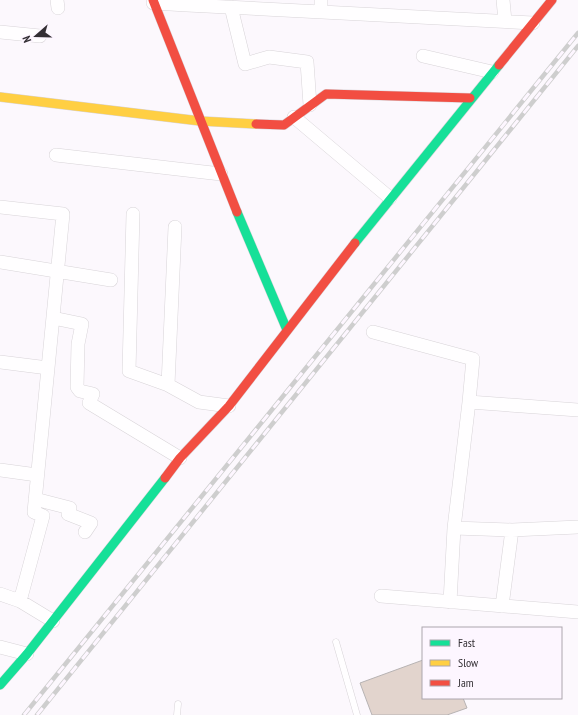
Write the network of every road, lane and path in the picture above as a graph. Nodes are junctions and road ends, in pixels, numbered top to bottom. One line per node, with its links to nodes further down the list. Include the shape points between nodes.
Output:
1 (503, 0): 7 (street)
2 (552, 0): 8 (street)
3 (153, 1): 4 (street); 17 (street)
4 (186, 3): 5 (street)
5 (238, 5): 6 (street); 15 (street, via 245,64 268,57 307,62)
6 (321, 6): 7 (street)
7 (505, 21): 8 (street)
8 (533, 23): 12 (street)
9 (0, 32): 10 (street)
10 (40, 36)
11 (423, 56): 12 (street)
12 (492, 72): 14 (street)
13 (0, 97): 17 (street)
14 (470, 98): 15 (street, via 326,94); 20 (street)
15 (310, 105): 16 (street)
16 (294, 117): 17 (street, via 284,125); 20 (street)
17 (200, 121): 19 (street)
18 (56, 155): 19 (street)
19 (221, 174): 28 (street)
20 (390, 198): 28 (street)
21 (0, 207): 25 (street, via 63,214)
22 (133, 214): 32 (street, via 129,371)
23 (175, 228): 32 (street)
24 (0, 262): 25 (street)
25 (58, 271): 26 (street); 27 (street)
26 (111, 280)
27 (53, 318): 31 (street); 36 (street, via 82,324 78,344 77,387 80,391 93,394 90,403)
28 (287, 330): 34 (street)
29 (374, 332): 33 (street, via 473,359)
30 (0, 362): 31 (street)
31 (48, 368): 38 (street)
32 (168, 385): 34 (street, via 199,402)
33 (469, 402): 35 (street); 41 (street)
34 (229, 406): 36 (street)
35 (578, 410)
36 (180, 458): 50 (street)
37 (0, 470): 38 (street)
38 (38, 475): 39 (street)
39 (35, 499): 43 (street, via 70,508 68,514 91,523); 46 (street, via 34,512 43,516)
40 (578, 527): 42 (street)
41 (454, 528): 42 (street); 47 (street)
42 (512, 530): 48 (street)
43 (85, 532)
44 (0, 594): 46 (street)
45 (381, 596): 47 (street)
46 (20, 601): 50 (street)
47 (450, 602): 48 (street)
48 (502, 606): 49 (street)
49 (578, 612)
50 (52, 621): 53 (street)
51 (336, 642): 57 (lane)
52 (0, 648): 53 (street)
53 (27, 654): 54 (street)
54 (0, 685)
55 (178, 704): 56 (lane)
56 (177, 715)
57 (357, 715)

